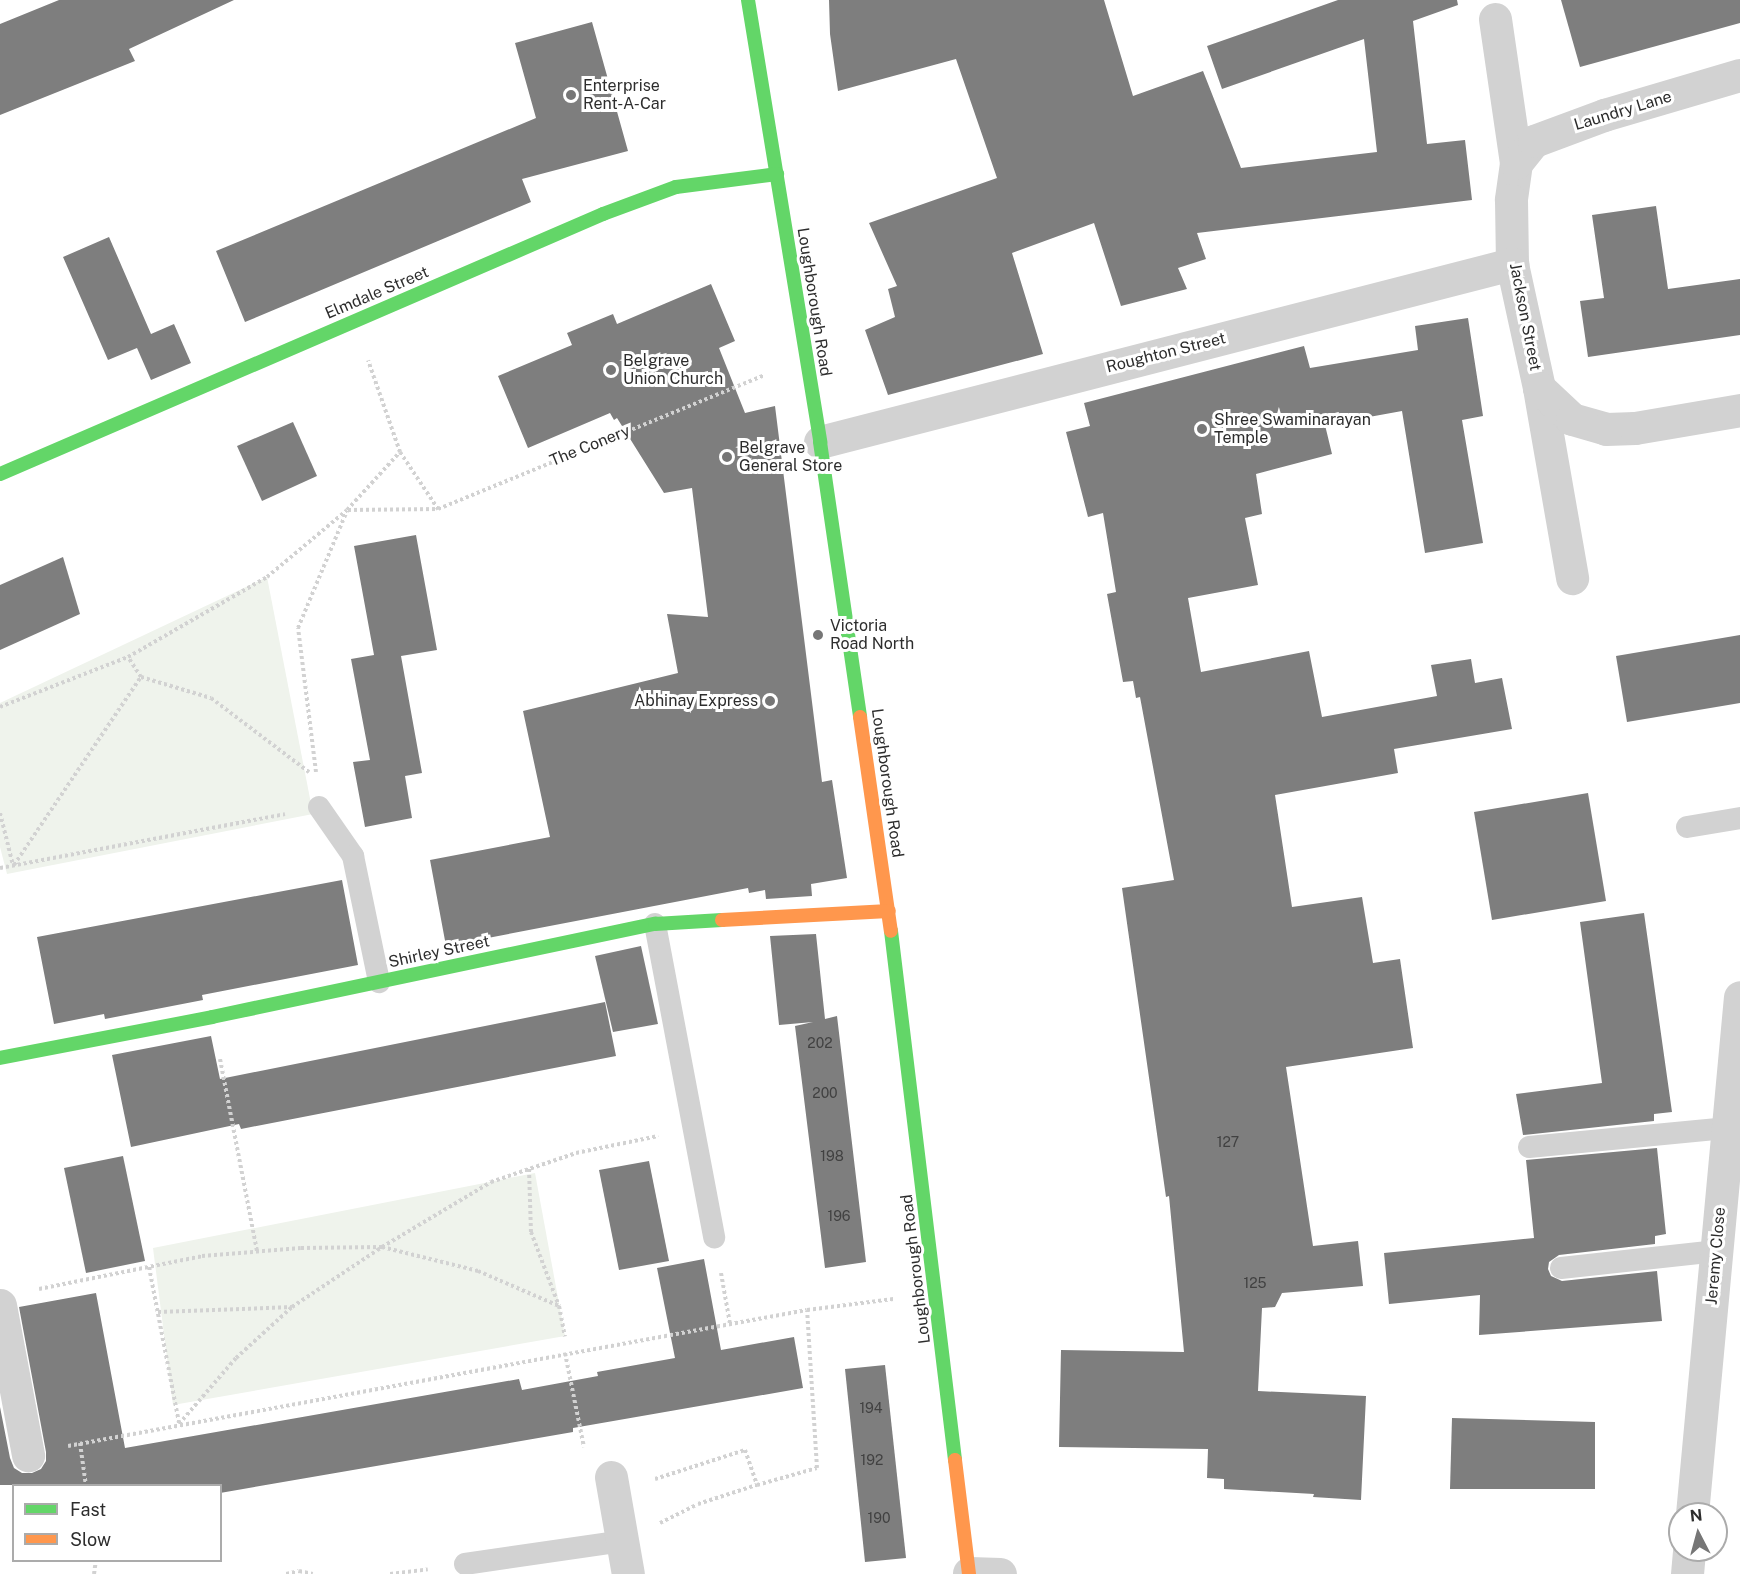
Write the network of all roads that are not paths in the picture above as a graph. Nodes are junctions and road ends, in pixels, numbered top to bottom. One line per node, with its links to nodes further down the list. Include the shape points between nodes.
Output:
1 (748, 0): 5 (street, Loughborough Road)
2 (1493, 10): 4 (street, Jackson Street)
3 (1740, 75): 4 (street, Laundry Lane, via 1604,115 1534,141)
4 (1516, 163): 6 (street, Jackson Street, via 1511,200)
5 (777, 174): 9 (street, Loughborough Road); 10 (street, Elmdale Street, via 676,187 603,214)
6 (1512, 264): 7 (street, Jackson Street); 9 (street, Roughton Street)
7 (1539, 388): 8 (street, via 1572,419 1606,429 1635,428); 11 (street, Jackson Street)
8 (1740, 410)
9 (820, 442): 15 (street, Loughborough Road)
10 (0, 474)
11 (1572, 578)
12 (319, 807): 17 (lane, via 353,856)
13 (1740, 818): 14 (lane)
14 (1687, 827)
15 (889, 911): 16 (street, Shirley Street); 32 (street, Loughborough Road)
16 (655, 924): 17 (street, Shirley Street); 22 (lane)
17 (379, 982): 19 (street, Shirley Street)
18 (1740, 997): 20 (street, Jeremy Close)
19 (0, 1058)
20 (1728, 1128): 21 (lane); 23 (street, Jeremy Close)
21 (1529, 1147)
22 (714, 1237)
23 (1717, 1251): 24 (lane); 28 (street, Jeremy Close)
24 (1561, 1268)
25 (0, 1305): 26 (street)
26 (28, 1455)
27 (612, 1485): 29 (street)
28 (1693, 1502)
29 (622, 1541): 30 (lane); 31 (street)
30 (465, 1564)
31 (628, 1574)
32 (969, 1574): 33 (street)
33 (1000, 1574)

